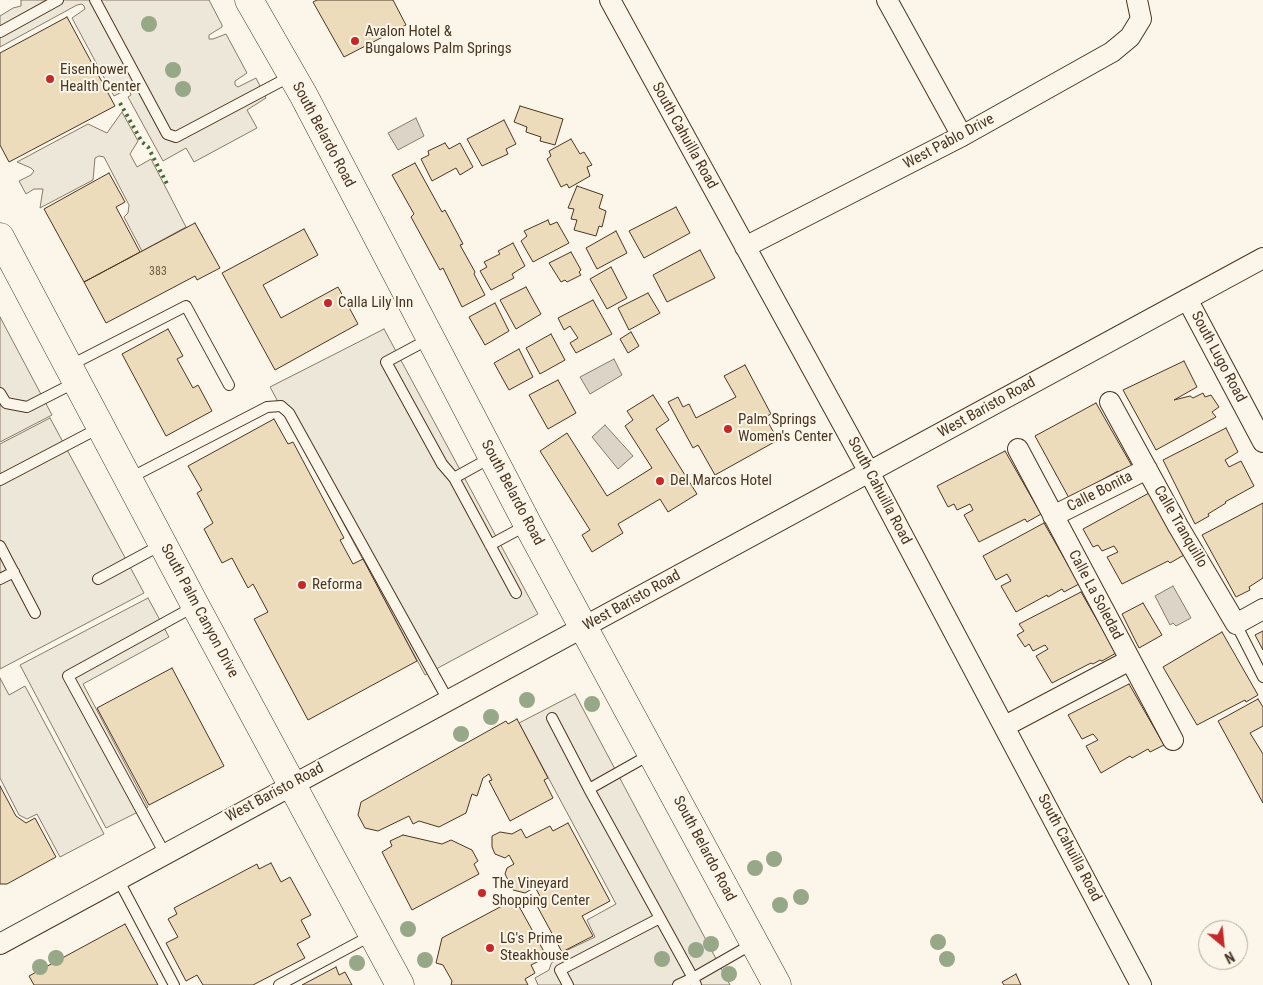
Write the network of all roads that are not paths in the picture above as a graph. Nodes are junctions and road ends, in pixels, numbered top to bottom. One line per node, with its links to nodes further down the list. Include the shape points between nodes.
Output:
1 (58, 0): 7 (lane)
2 (95, 0): 8 (lane, via 167,134 176,138)
3 (249, 0): 8 (street, South Belardo Road)
4 (610, 0): 11 (street, South Cahuilla Road)
5 (887, 0): 9 (street)
6 (1139, 10): 9 (street, West Pablo Drive, via 1130,37 1112,52)
7 (0, 32)
8 (292, 76): 14 (street, South Belardo Road)
9 (962, 136): 11 (street, West Pablo Drive)
10 (0, 237): 15 (street, South Palm Canyon Drive)
11 (745, 247): 24 (street, South Cahuilla Road)
12 (1263, 258): 13 (street, West Baristo Road)
13 (1186, 299): 20 (street, South Lugo Road); 24 (street, West Baristo Road)
14 (430, 339): 22 (street, South Belardo Road); 25 (lane, via 386,362 442,464)
15 (73, 374): 16 (lane, via 186,306); 17 (lane, via 26,407 6,403); 19 (street, South Palm Canyon Drive)
16 (229, 385)
17 (0, 393)
18 (1110, 402): 23 (street, Calle Tranquillo)
19 (100, 427): 26 (street, South Palm Canyon Drive); 27 (lane)
20 (1263, 442)
21 (1018, 449): 28 (street, Calle La Soledad)
22 (492, 457): 25 (lane); 29 (street, South Belardo Road)
23 (1146, 469): 28 (street, Calle Bonita); 40 (street, Calle Tranquillo)
24 (869, 472): 41 (street, West Baristo Road); 46 (street, South Cahuilla Road)
25 (454, 478): 31 (lane)
26 (129, 479): 30 (street, South Palm Canyon Drive); 44 (lane, via 267,407 280,406 289,413)
27 (0, 480)
28 (1053, 516): 42 (street, Calle La Soledad)
29 (528, 525): 31 (lane); 41 (street, South Belardo Road)
30 (163, 544): 35 (lane); 37 (street, South Palm Canyon Drive)
31 (490, 545): 36 (lane)
32 (0, 546): 33 (lane)
33 (14, 572): 34 (lane); 39 (lane)
34 (0, 579)
35 (98, 579)
36 (516, 593)
37 (196, 605): 49 (street, South Palm Canyon Drive); 51 (lane, via 68,676)
38 (1263, 609): 40 (street)
39 (35, 613)
40 (1236, 624): 43 (lane)
41 (584, 628): 44 (street, West Baristo Road); 48 (street, South Belardo Road)
42 (1130, 660): 46 (street); 47 (street, Calle La Soledad)
43 (1263, 677)
44 (448, 700): 49 (street, West Baristo Road)
45 (552, 718): 50 (lane)
46 (1005, 726): 64 (street, South Cahuilla Road)
47 (1173, 740)
48 (652, 753): 50 (lane); 55 (street, South Belardo Road)
49 (292, 784): 51 (street, West Baristo Road); 54 (street, South Palm Canyon Drive)
50 (589, 788): 53 (lane)
51 (164, 854): 52 (street, West Baristo Road)
52 (118, 880): 56 (street, West Baristo Road); 58 (lane)
53 (660, 918): 57 (lane); 61 (lane, via 560,970)
54 (373, 934): 59 (lane); 60 (street, South Palm Canyon Drive)
55 (754, 942): 57 (lane); 63 (street, South Belardo Road)
56 (0, 944)
57 (695, 981): 62 (lane)
58 (174, 985)
59 (278, 985)
60 (400, 985)
61 (568, 985)
62 (678, 985)
63 (778, 985)
64 (1142, 985)

